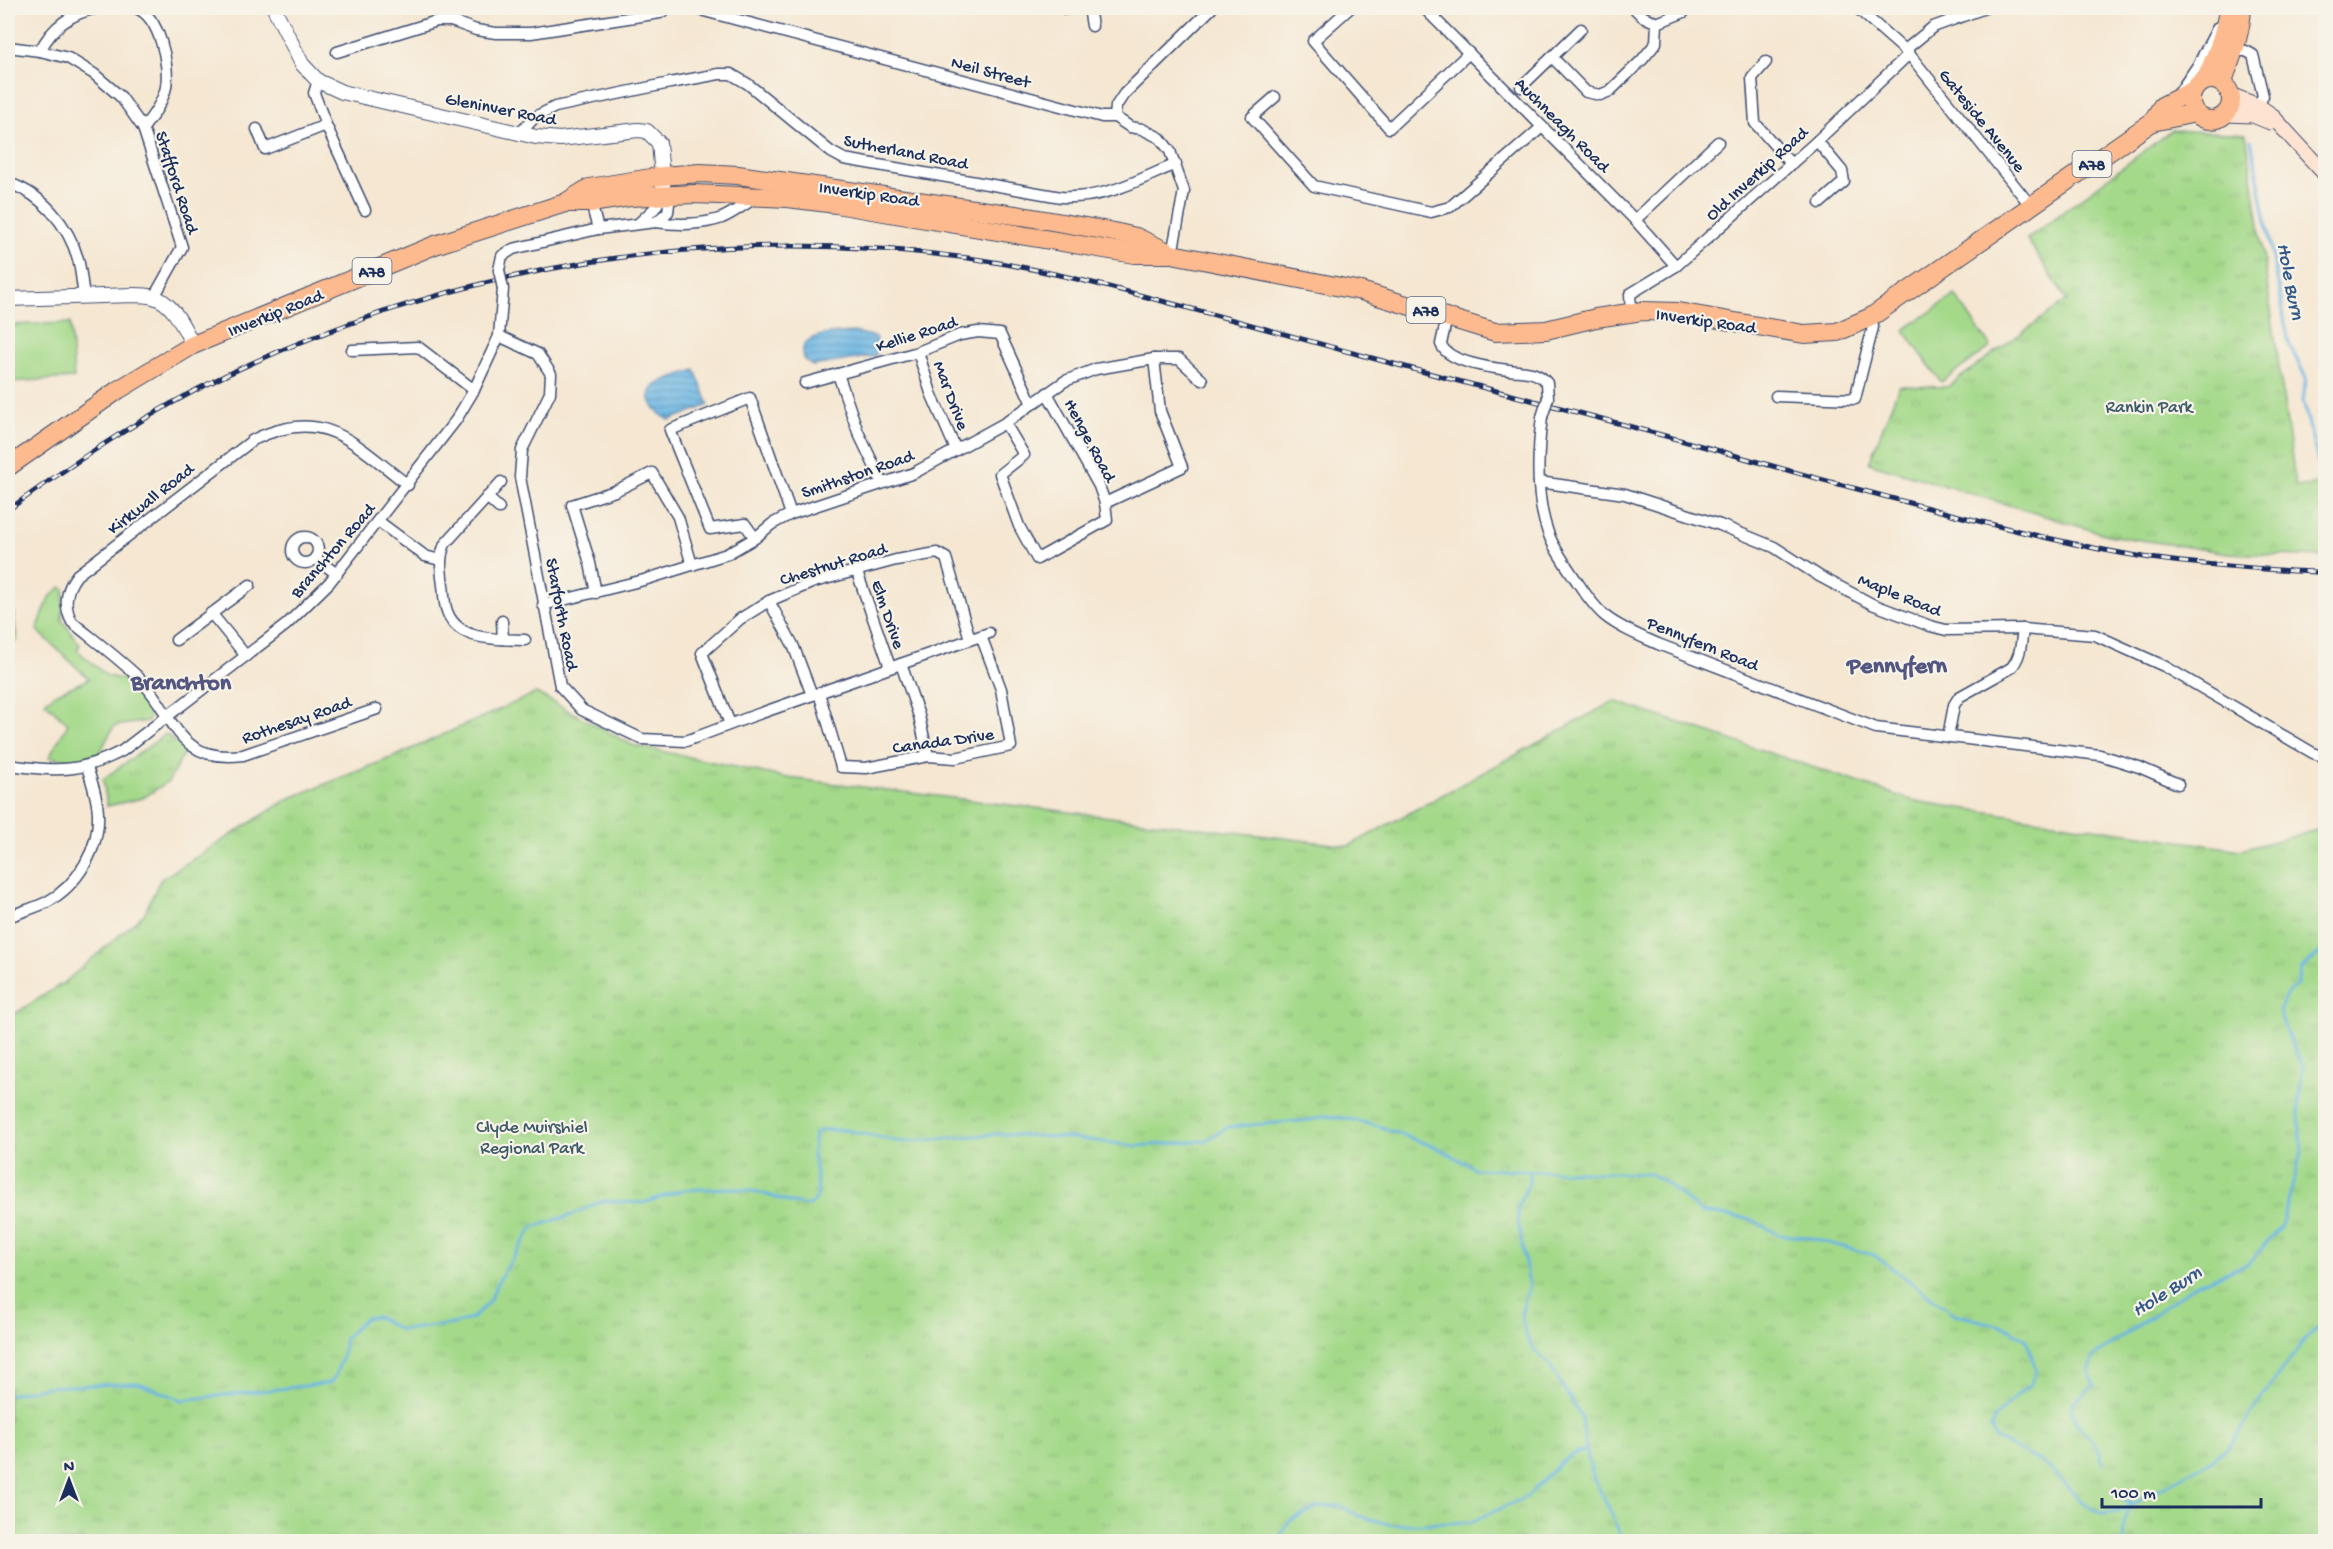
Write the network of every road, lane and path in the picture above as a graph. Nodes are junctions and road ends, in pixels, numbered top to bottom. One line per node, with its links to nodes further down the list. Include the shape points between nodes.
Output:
1 (97, 8): 22 (street, via 82,11 58,25)
2 (135, 8): 41 (street, via 152,21 163,45 166,86 155,115)
3 (274, 8): 29 (street, via 302,64)
4 (454, 8): 17 (street)
5 (668, 8): 17 (street, via 660,13 531,33 496,33)
6 (693, 8): 37 (street, Neil Street, via 1102,117)
7 (1089, 8): 19 (street)
8 (1350, 8): 26 (street, via 1313,41 1389,128)
9 (1424, 8): 26 (street, Auchneagh Road)
10 (1634, 8): 18 (street)
11 (1687, 8): 18 (street)
12 (1857, 8): 25 (street, Gateside Avenue)
13 (1985, 8): 25 (street, Old Inverkip Road, via 1933,27)
14 (2228, 8): 31 (highway); 33 (street, via 2198,65)
15 (2242, 8): 23 (highway)
16 (1207, 9): 37 (street, via 1124,94 1116,106)
17 (450, 21): 24 (street, via 437,21)
18 (1658, 22): 27 (street, via 1656,43 1610,91 1600,95 1586,92)
19 (1092, 26)
20 (1581, 29): 27 (street)
21 (8, 47): 22 (street, Stafford Road)
22 (40, 51): 41 (street, Stafford Road, via 68,58 94,74 121,97)
23 (2234, 51): 31 (highway); 34 (street, via 2253,55 2263,96)
24 (337, 52)
25 (1907, 52): 45 (street, Old Inverkip Road); 57 (street, Gateside Avenue)
26 (1469, 53): 40 (street, Auchneagh Road)
27 (1552, 57): 30 (street)
28 (1766, 62): 48 (street, via 1752,78 1755,123)
29 (318, 81): 39 (street, via 314,93); 44 (street, Gleninver Road, via 342,92)
30 (1521, 87)
31 (2213, 87): 33 (highway, Inverkip Road / A78); 34 (main road); 35 (highway, via 2191,104); 36 (highway, via 2229,109)
32 (1275, 97): 40 (street, via 1252,117 1314,186 1431,212 1450,207)
33 (2175, 98): 38 (highway, Inverkip Road / A78, via 2162,106)
34 (2258, 106): 43 (main road)
35 (2196, 113): 36 (highway, Inverkip Road, via 2211,120); 38 (highway, Inverkip Road)
36 (2225, 114): 43 (main road, via 2253,115)
37 (1115, 117): 47 (street, Neil Street, via 1160,138)
38 (2152, 122): 57 (highway, Inverkip Road / A78)
39 (326, 124): 42 (street, via 265,149); 58 (street)
40 (1542, 127): 59 (street, Auchneagh Road)
41 (143, 128): 66 (street, Stafford Road, via 182,247)
42 (257, 129)
43 (2283, 129): 49 (main road)
44 (519, 134): 47 (street, Sutherland Road, via 535,117 555,106 731,74 844,159 1079,198 1119,189); 50 (street, Gleninver Road, via 560,139 647,131 659,143)
45 (1817, 141): 48 (street, Old Inverkip Road); 56 (street, via 1844,176 1844,182)
46 (1718, 142): 59 (street)
47 (1176, 164): 63 (street, Neil Street, via 1184,191)
48 (1791, 164): 64 (street, Old Inverkip Road)
49 (2325, 175)
50 (663, 176): 52 (street, Gleninver Road); 55 (highway, Inverkip Road / A78, via 589,188); 63 (highway, Inverkip Road / A78, via 738,175 1022,216 1137,237)
51 (8, 183): 65 (street, via 36,196 61,222 78,258)
52 (663, 195): 53 (highway, Inverkip Road / A78); 54 (highway, Inverkip Road / A78); 60 (street, via 669,204 668,212); 61 (street)
53 (758, 196): 60 (street, via 722,218 696,223); 63 (highway, Inverkip Road / A78, via 836,204 1134,254)
54 (591, 202): 55 (highway, Inverkip Road / A78); 62 (street)
55 (565, 203): 72 (highway, Inverkip Road / A78, via 435,245)
56 (1820, 203)
57 (2031, 206): 70 (highway, Inverkip Road / A78)
58 (364, 210)
59 (1635, 220): 64 (street, Auchneagh Road)
60 (656, 222): 61 (street)
61 (639, 223): 62 (street)
62 (597, 229): 71 (street, Branchton Road, bridge, via 513,249 502,256)
63 (1172, 254): 69 (highway, Inverkip Road / A78, via 1361,291)
64 (1676, 266): 68 (street, Old Inverkip Road, via 1629,294)
65 (84, 296): 66 (street); 67 (street)
66 (154, 297): 72 (street, via 180,319)
67 (8, 299)
68 (1631, 312): 69 (highway, Inverkip Road / A78, via 1546,330 1495,332); 70 (highway, Inverkip Road / A78, via 1678,312 1804,334 1837,332)
69 (1447, 317): 88 (street, Pennyfern Road, bridge, via 1441,344 1446,353 1457,359 1533,372 1547,383)
70 (1871, 317): 81 (street, via 1873,327 1855,399)
71 (499, 336): 79 (street, Branchton Road); 104 (street, Starforth Road, via 538,354 551,374 550,393 522,450 520,477)
72 (193, 345): 85 (highway, Inverkip Road / A78, via 118,390)
73 (352, 350): 79 (street, via 418,346)
74 (918, 352): 76 (street, Kellie Road); 82 (street, Kellie Road, via 960,335 1000,334); 84 (street, Mar Drive)
75 (1154, 358): 77 (street, Smithston Road, via 1179,359); 80 (street, Smithston Road, via 1096,369); 91 (street, via 1160,411 1182,467)
76 (838, 374): 78 (street, Kellie Road); 87 (street, via 858,432)
77 (1202, 380)
78 (805, 383)
79 (474, 390): 89 (street, Branchton Road)
80 (1047, 393): 82 (street, Smithston Road); 91 (street, Henge Road)
81 (1776, 396)
82 (1032, 404): 83 (street, Smithston Road)
83 (1005, 423): 84 (street, Smithston Road); 91 (street, via 1024,455 1000,474 1019,526 1037,559 1107,520)
84 (956, 450): 87 (street, Smithston Road, via 914,473)
85 (8, 467)
86 (501, 482): 90 (street)
87 (882, 482): 93 (street, Smithston Road)
88 (1539, 482): 107 (street, Maple Road, via 1625,494 1720,525 1774,547 1872,604 1930,626 1946,630); 118 (street, Pennyfern Road, via 1546,525 1560,556 1590,601 1623,628 1876,728)
89 (408, 485): 94 (street, Branchton Road); 116 (street, Kirkwall Road, via 340,433 305,426 268,432 77,575 67,596 72,622 138,677)
90 (487, 497): 92 (street); 97 (street, via 445,544)
91 (1105, 503)
92 (499, 508)
93 (791, 514): 95 (street, Smithston Road); 95 (street, via 750,398 670,430 710,529 745,524)
94 (378, 521): 97 (street, via 424,556); 100 (street, Branchton Road)
95 (755, 538): 98 (street, Smithston Road, via 727,554)
96 (315, 558): 100 (street)
97 (440, 560): 109 (street, via 446,608 457,627 482,638)
98 (692, 565): 102 (street, Smithston Road); 102 (street, via 678,517 652,473 572,505)
99 (857, 572): 103 (street, Chestnut Road, via 814,582); 108 (street, Chestnut Road, via 937,553 946,558); 113 (street, Elm Drive)
100 (337, 574): 112 (street, Branchton Road, via 286,625)
101 (250, 585): 105 (street)
102 (596, 593): 104 (street, Smithston Road)
103 (769, 600): 114 (street); 117 (street, Chestnut Road, via 740,619 702,653)
104 (543, 605): 117 (street, Starforth Road, via 560,686 582,710 642,739 686,741)
105 (211, 613): 110 (street); 112 (street)
106 (502, 621): 109 (street)
107 (2023, 629): 118 (street, via 2018,657 2011,668 1959,697); 120 (street, Maple Road, via 2095,634 2164,666)
108 (980, 636): 113 (street, Starforth Road); 119 (street, Canada Drive, via 1001,689 1011,746 955,758)
109 (503, 639): 111 (street)
110 (176, 640)
111 (525, 640)
112 (246, 656): 116 (street, Branchton Road)
113 (896, 665): 114 (street, Starforth Road); 119 (street, Elm Drive, via 919,716)
114 (815, 694): 117 (street, Starforth Road); 119 (street, Canada Drive, via 842,767 866,768)
115 (377, 709): 116 (street, Rothesay Road, via 224,758 196,750)
116 (168, 718): 122 (street, Branchton Road, via 122,751)
117 (730, 724)
118 (1948, 737): 123 (street, Pennyfern Road, via 2100,755)
119 (928, 756)
120 (2325, 757)
121 (8, 765): 122 (street, Branchton Road, via 68,770)
122 (87, 767): 124 (street, via 98,815 94,845 87,859 79,873 46,902)
123 (2178, 784)
124 (8, 917)

